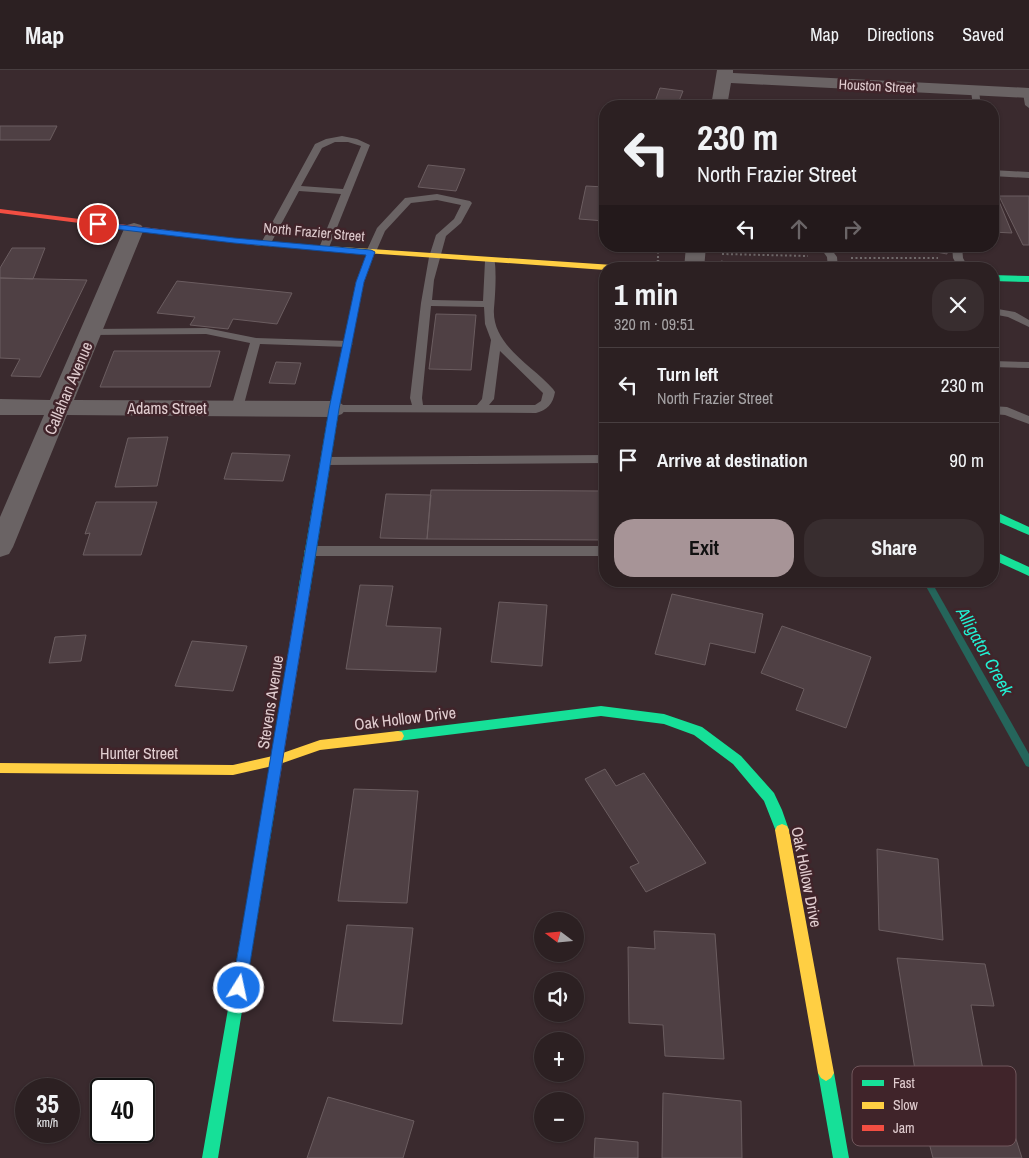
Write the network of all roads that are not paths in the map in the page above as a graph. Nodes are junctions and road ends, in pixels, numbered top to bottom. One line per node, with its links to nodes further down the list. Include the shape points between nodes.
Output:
1 (725, 74): 3 (street, Houston Street); 4 (street)
2 (1028, 97): 3 (street, Houston Street)
3 (976, 99)
4 (721, 100)
5 (999, 173): 6 (lane)
6 (1029, 175)
7 (295, 188): 8 (lane); 8 (lane, via 318,146 327,140 345,140 366,145); 11 (lane)
8 (347, 192): 12 (lane)
9 (0, 211): 10 (street, North Frazier Street)
10 (134, 229): 11 (street, North Frazier Street); 23 (street, Callahan Avenue)
11 (266, 243): 12 (street, North Frazier Street)
12 (324, 248): 13 (street, North Frazier Street)
13 (371, 252): 14 (street, North Frazier Street); 14 (lane, via 380,230 408,200 437,197 467,203 458,221 441,235); 26 (street, Stevens Avenue, via 360,282)
14 (434, 257): 15 (street, North Frazier Street); 19 (lane)
15 (490, 261): 16 (street, North Frazier Street); 20 (lane)
16 (599, 267)
17 (999, 278): 18 (street)
18 (1029, 279)
19 (426, 303): 20 (lane); 33 (lane, via 416,398)
20 (490, 304): 24 (lane, via 489,322)
21 (999, 312): 22 (lane, via 1011,314)
22 (1029, 324)
23 (91, 332): 25 (lane, via 206,331); 30 (street, Callahan Avenue)
24 (496, 340): 34 (lane, via 488,399); 34 (lane, via 537,377 549,392 548,399 536,409)
25 (256, 342): 26 (lane); 31 (lane)
26 (348, 344): 32 (street, Stevens Avenue)
27 (999, 364): 28 (lane)
28 (1029, 364)
29 (0, 407): 30 (street, Adams Street)
30 (60, 407): 31 (street, Adams Street); 41 (street, Callahan Avenue)
31 (237, 408): 32 (street, Adams Street)
32 (334, 409): 33 (lane); 38 (street, Stevens Avenue)
33 (418, 410): 34 (lane)
34 (480, 410)
35 (999, 410): 36 (lane)
36 (1029, 420)
37 (599, 459): 38 (lane)
38 (326, 461): 43 (street, Stevens Avenue)
39 (999, 517): 40 (street)
40 (1029, 531)
41 (0, 547)
42 (599, 550): 43 (lane)
43 (311, 551): 46 (street, Stevens Avenue)
44 (999, 557): 45 (street)
45 (1029, 572)
46 (278, 760): 47 (street, Hunter Street, via 233,770); 48 (street, Stevens Avenue); 49 (street, Oak Hollow Drive, via 320,745 601,711 645,714 686,725 724,748 751,774 776,811 788,854)
47 (0, 768)
48 (210, 1158)
49 (841, 1158)

